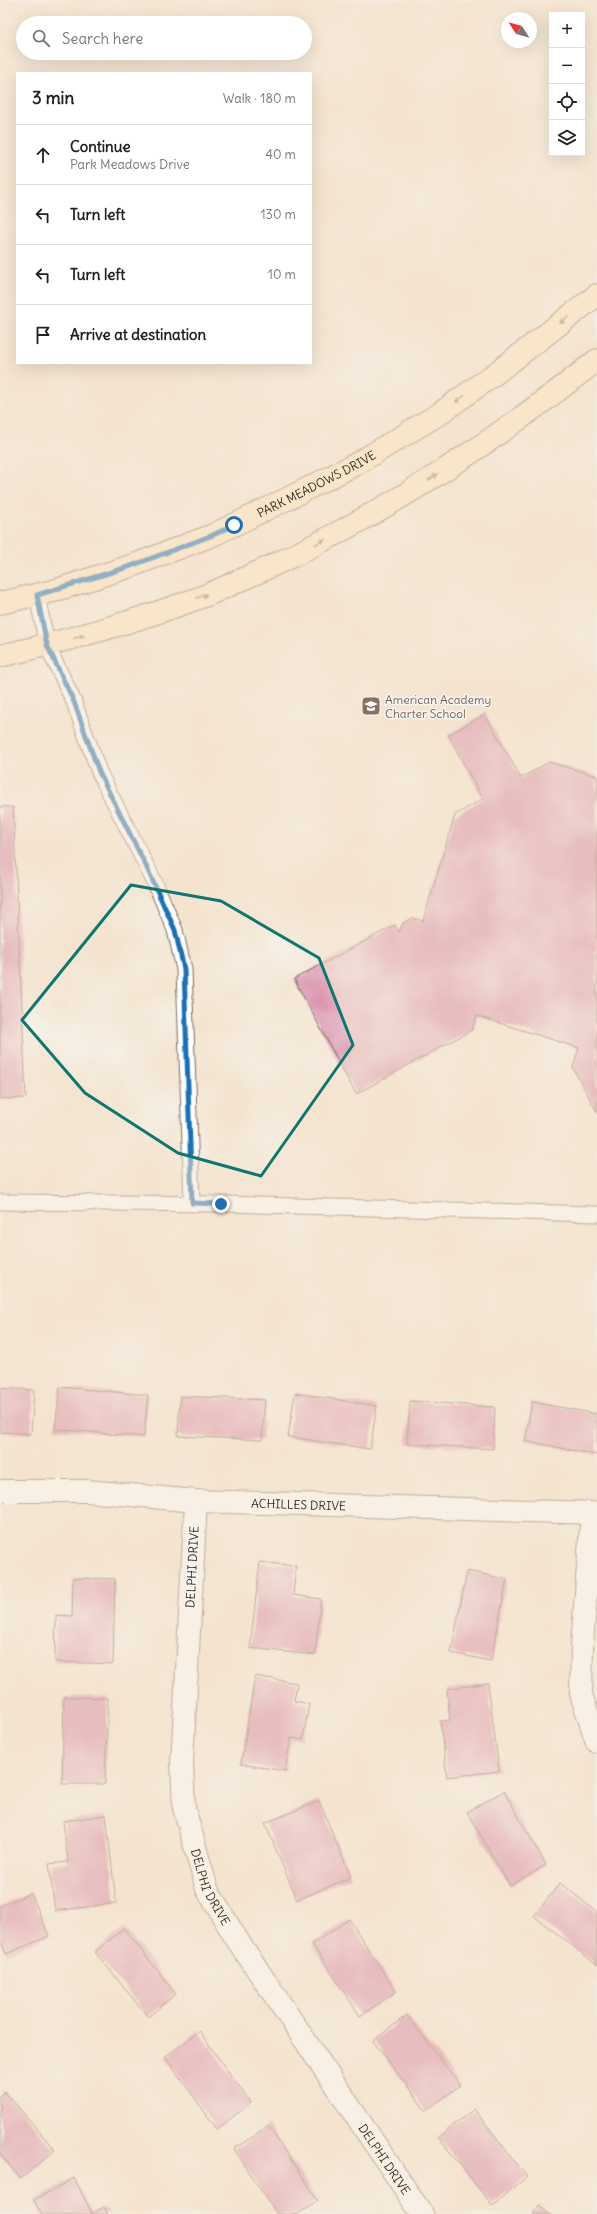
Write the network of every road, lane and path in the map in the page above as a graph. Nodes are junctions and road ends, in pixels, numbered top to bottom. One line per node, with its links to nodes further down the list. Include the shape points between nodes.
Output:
1 (596, 297): 3 (main road, PARK MEADOWS DRIVE, one-way to 3, via 439,414 358,462 213,535 131,566)
2 (597, 360): 5 (main road, one-way to 2, via 127,623 209,594 359,522 477,449)
3 (37, 595): 4 (main road, PARK MEADOWS DRIVE); 5 (lane)
4 (0, 604)
5 (47, 645): 6 (main road); 8 (lane, via 74,702 99,772 149,871 175,930 184,969)
6 (0, 656)
7 (0, 1202): 8 (lane)
8 (192, 1203): 9 (lane)
9 (597, 1214)
10 (0, 1492): 11 (street, ACHILLES DRIVE, via 87,1491)
11 (196, 1501): 12 (street, ACHILLES DRIVE); 14 (street, DELPHI DRIVE, via 182,1764 184,1808 207,1889 234,1935)
12 (595, 1513): 13 (street, via 582,1646 581,1694)
13 (597, 1742)
14 (422, 2214)

